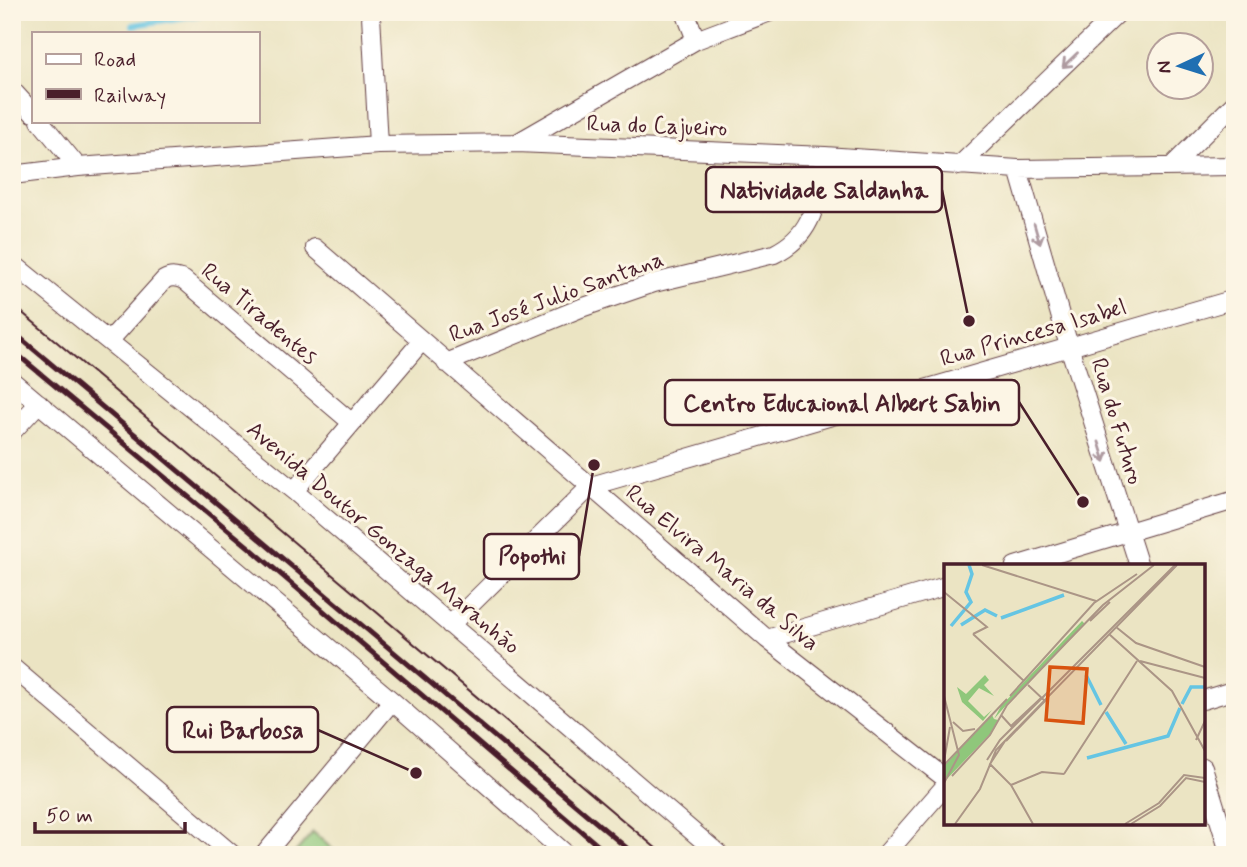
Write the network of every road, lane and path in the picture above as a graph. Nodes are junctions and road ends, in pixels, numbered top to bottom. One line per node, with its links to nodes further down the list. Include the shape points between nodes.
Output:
1 (373, 12): 11 (street)
2 (685, 12): 5 (street)
3 (770, 12): 5 (street)
4 (1119, 12): 13 (street, one-way to 13)
5 (696, 40): 10 (street)
6 (12, 90): 8 (street)
7 (1235, 103): 14 (street)
8 (32, 112)
9 (41, 122): 16 (street)
10 (517, 143): 11 (street, Rua do Cajueiro); 12 (street, Rua do Cajueiro)
11 (379, 145): 16 (street, Rua do Cajueiro)
12 (825, 156): 13 (street, Rua do Cajueiro); 25 (street, Rua José Julio Santana, via 812,218 789,247 654,283)
13 (960, 166): 17 (street, Rua do Cajueiro)
14 (1172, 166): 15 (street, Rua do Cajueiro); 17 (street, Rua do Cajueiro)
15 (1235, 166)
16 (78, 167): 18 (street, Rua do Cajueiro)
17 (1018, 169): 24 (street, Rua do Futuro, one-way to 24)
18 (12, 175)
19 (314, 248): 23 (street, Rua Elvira Maria da Silva)
20 (12, 263): 22 (street, Avenida Doutor Gonzaga Maranhão)
21 (1235, 299): 24 (street, Rua Princesa Isabel)
22 (110, 340): 28 (street, Rua Tiradentes, via 164,280 184,280); 31 (street, Avenida Doutor Gonzaga Maranhão)
23 (421, 342): 25 (street, Rua Elvira Maria da Silva); 28 (street)
24 (1069, 346): 30 (street, Rua Princesa Isabel); 33 (street, Rua do Futuro, one-way to 33)
25 (446, 363): 30 (street, Rua Elvira Maria da Silva)
26 (12, 381): 27 (street)
27 (39, 403): 29 (street); 42 (street)
28 (351, 422): 31 (street)
29 (12, 432)
30 (591, 486): 37 (street, Rua Princesa Isabel); 38 (street, Rua Elvira Maria da Silva)
31 (293, 491): 37 (street, Avenida Doutor Gonzaga Maranhão)
32 (1235, 500): 33 (street)
33 (1128, 533): 34 (street); 35 (street, Rua do Futuro)
34 (1022, 564)
35 (1138, 564)
36 (944, 587): 38 (street)
37 (450, 625): 49 (street, Avenida Doutor Gonzaga Maranhão)
38 (767, 639): 44 (street, Rua Elvira Maria da Silva)
39 (12, 667): 46 (street)
40 (1235, 690): 41 (street)
41 (1205, 699)
42 (392, 701): 47 (street); 48 (street)
43 (1205, 774): 51 (street)
44 (944, 777)
45 (944, 787): 50 (street)
46 (233, 855)
47 (264, 855)
48 (567, 855)
49 (720, 855)
50 (885, 855)
51 (1230, 855)

